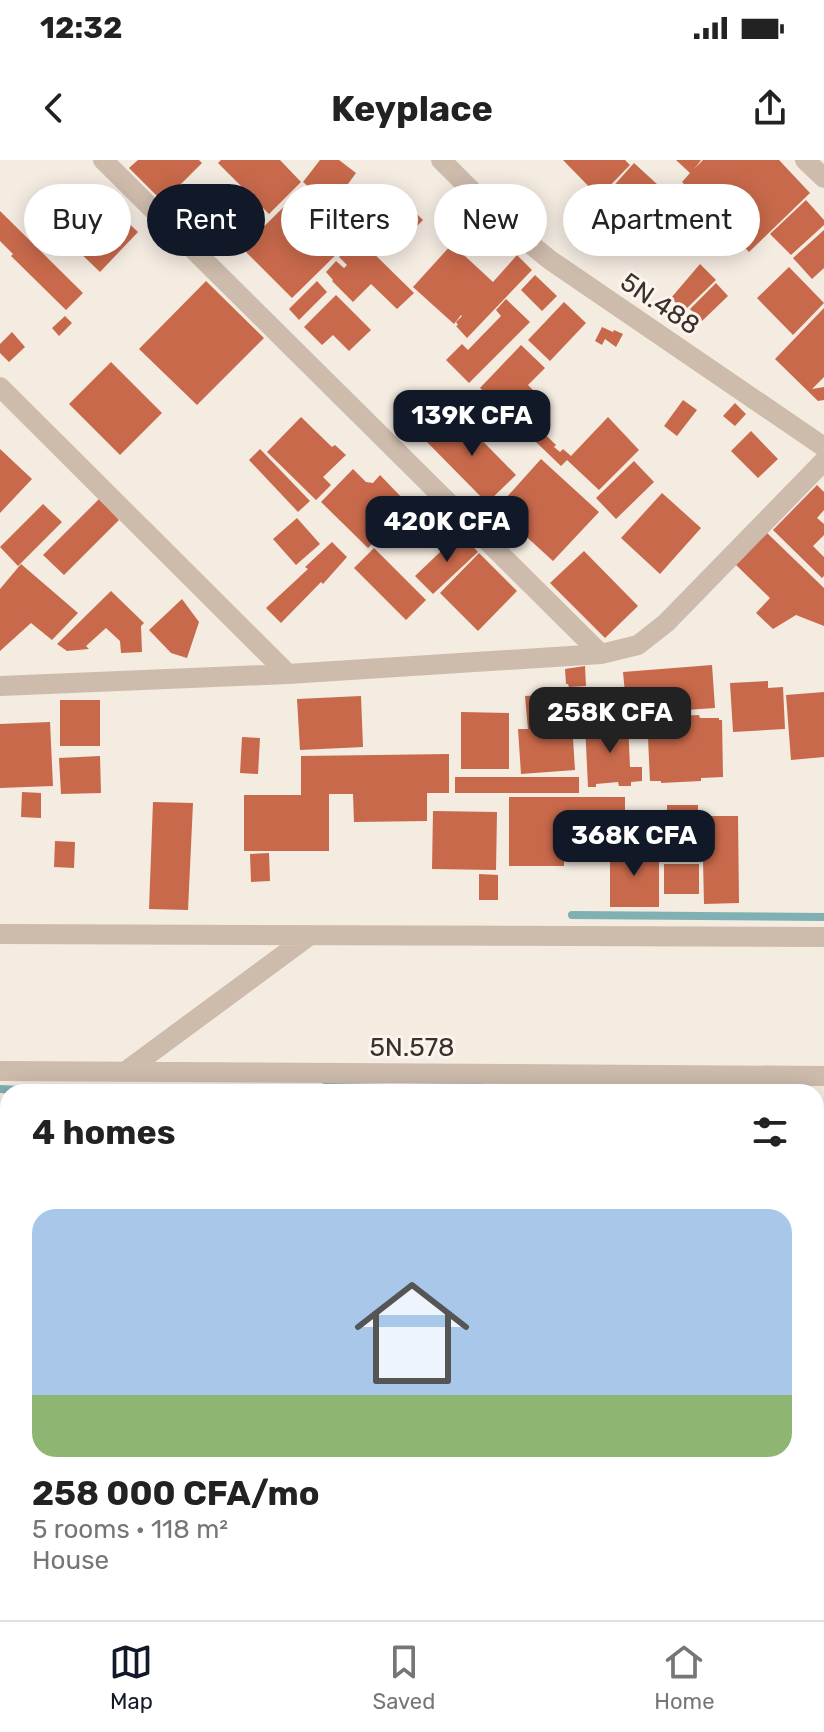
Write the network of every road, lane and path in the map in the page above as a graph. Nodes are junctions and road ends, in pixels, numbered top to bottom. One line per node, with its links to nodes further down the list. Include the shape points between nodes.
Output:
1 (103, 160): 8 (street)
2 (441, 160): 6 (street, 5N.488, via 550,260)
3 (805, 160): 4 (street)
4 (824, 178)
5 (0, 387): 9 (street)
6 (824, 447)
7 (824, 461): 8 (street, via 666,623 638,645)
8 (601, 654): 9 (street)
9 (288, 674): 10 (street)
10 (0, 686)
11 (0, 934): 12 (street)
12 (309, 936): 13 (street); 15 (street)
13 (824, 937)
14 (0, 1071): 15 (street, 5N.578)
15 (126, 1071): 16 (street, 5N.578)
16 (824, 1076)

